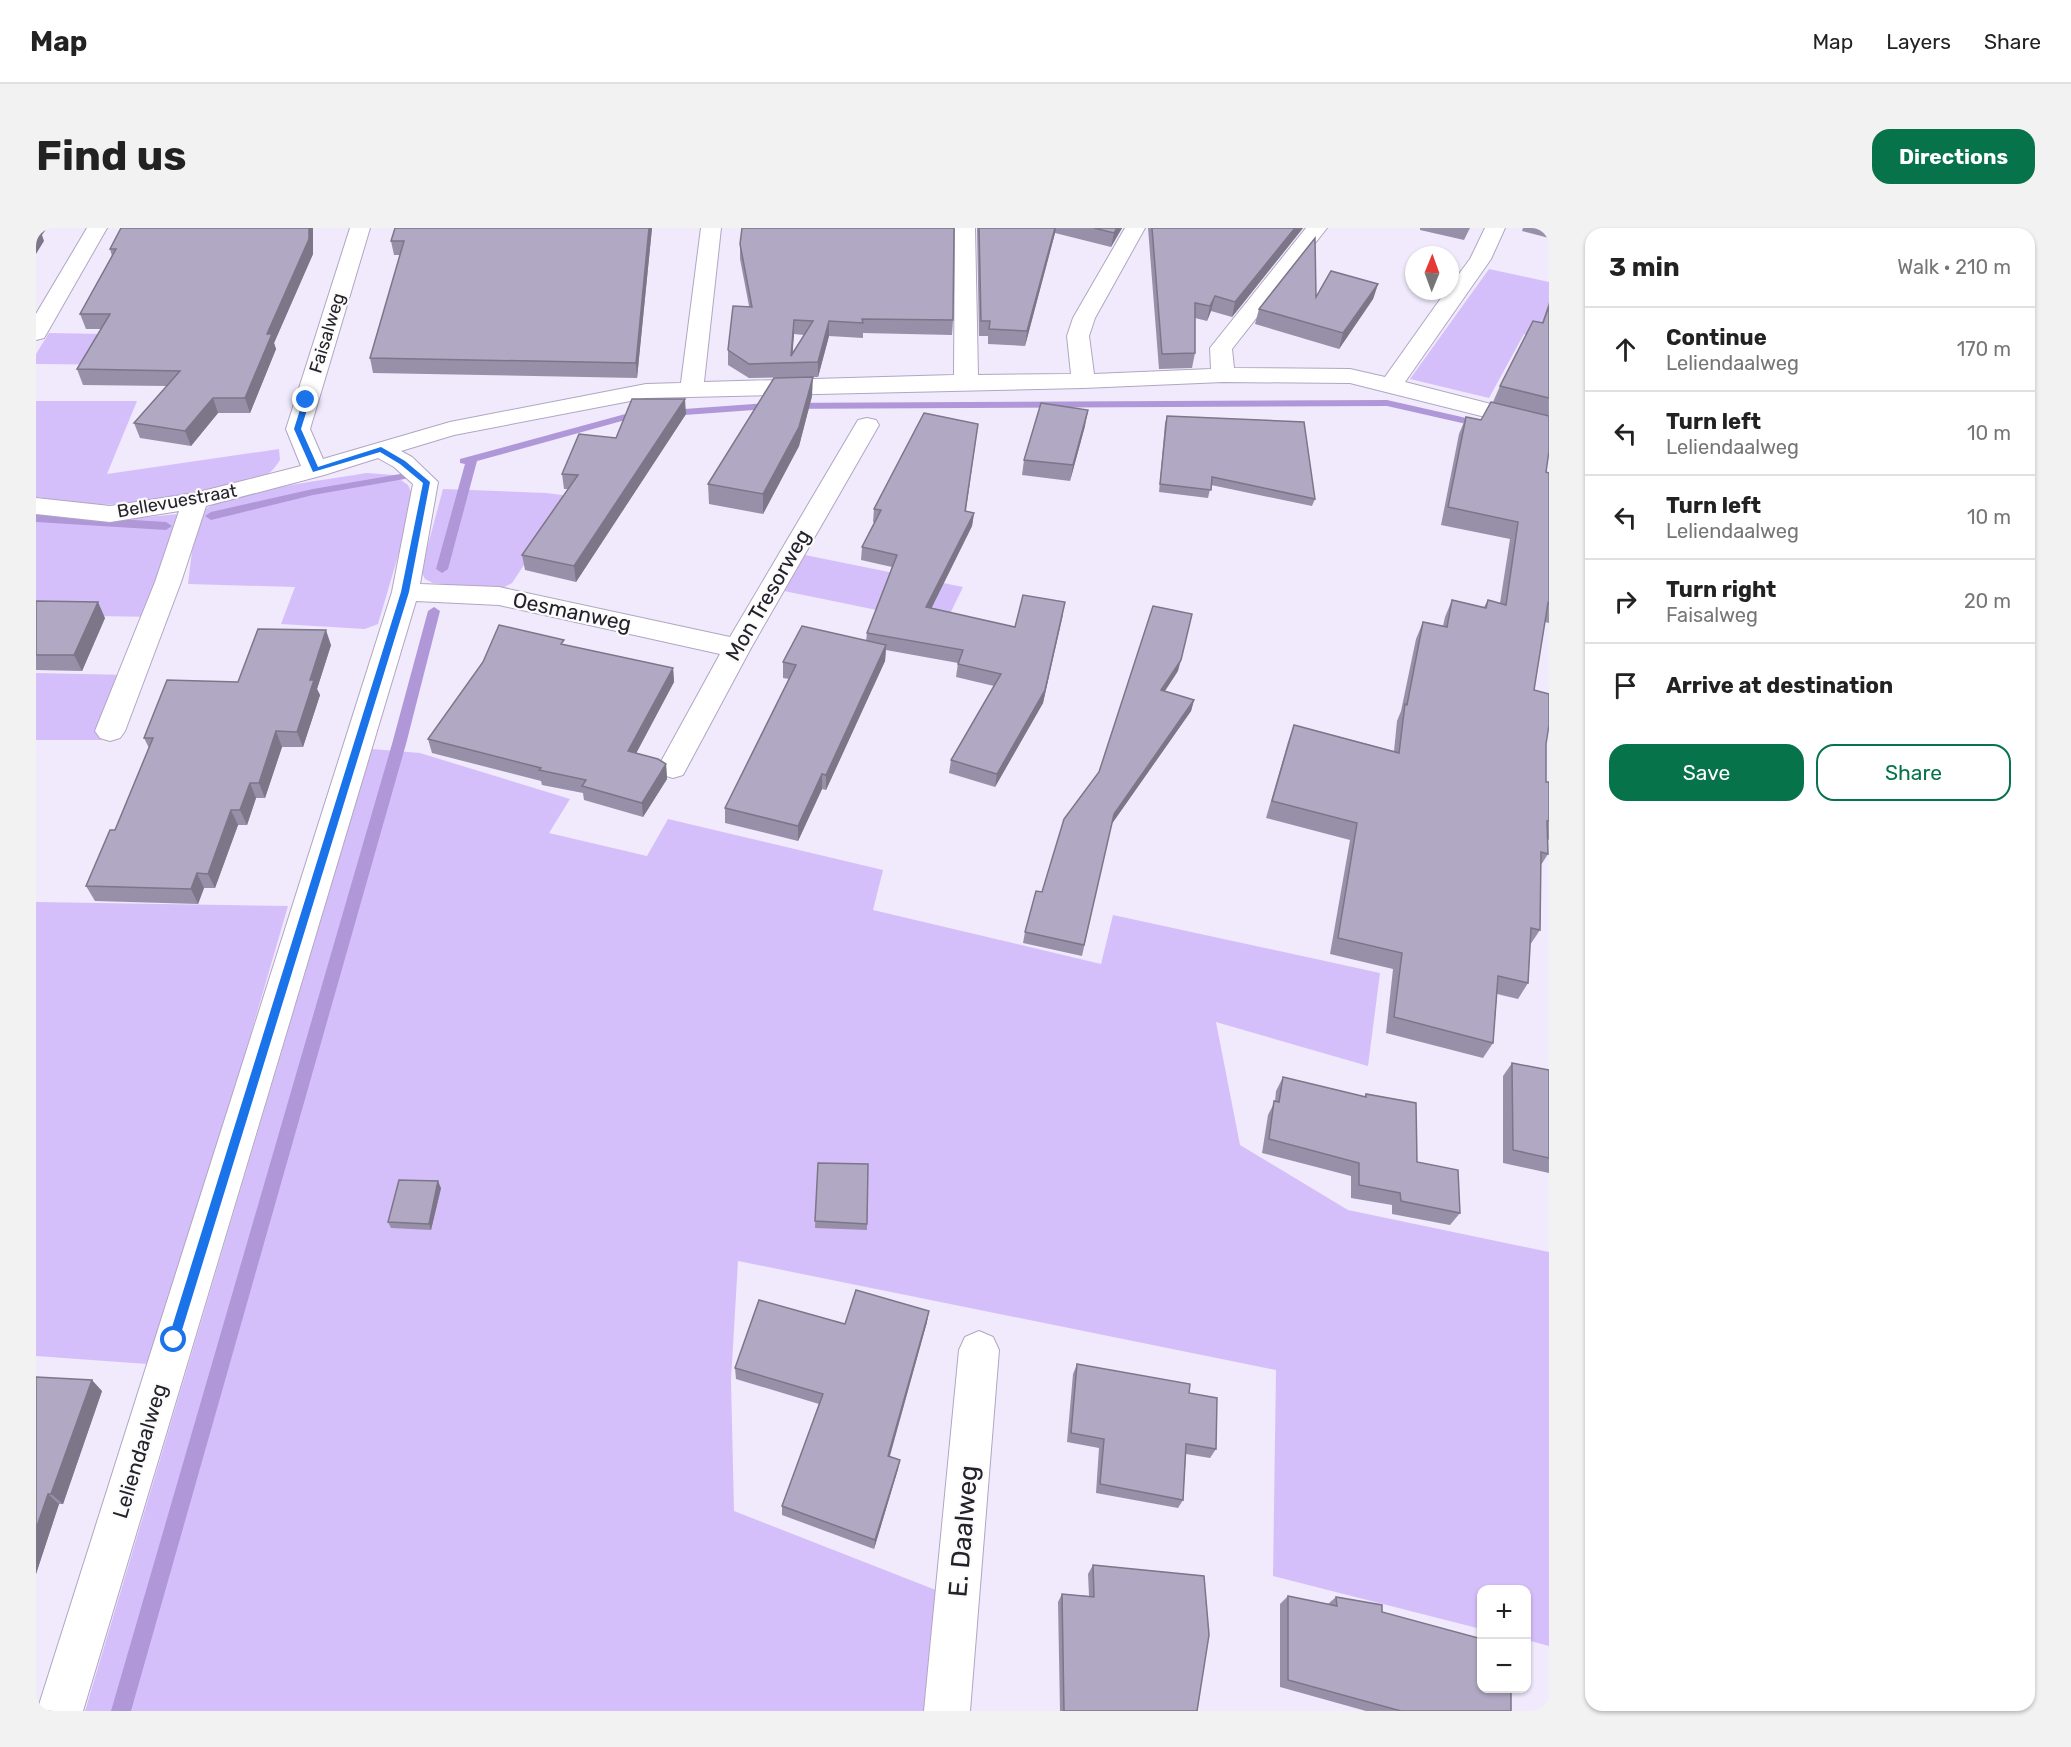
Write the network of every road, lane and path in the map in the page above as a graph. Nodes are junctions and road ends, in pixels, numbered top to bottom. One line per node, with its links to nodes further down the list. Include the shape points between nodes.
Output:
1 (97, 228): 8 (street)
2 (360, 228): 17 (street, Faisalweg, via 298,429)
3 (711, 228): 13 (street)
4 (965, 228): 11 (street)
5 (1135, 228): 10 (street, via 1084,318 1078,336)
6 (1317, 228): 9 (street, via 1221,348)
7 (1495, 228): 12 (street, via 1480,259)
8 (36, 333)
9 (1223, 375): 10 (street); 12 (street, via 1350,376)
10 (1083, 381): 11 (street)
11 (966, 382): 13 (street)
12 (1391, 385): 15 (street)
13 (692, 389): 16 (street, via 646,391 450,429)
14 (867, 425): 21 (street, Mon Tresorweg)
15 (1549, 426)
16 (381, 449): 17 (street); 20 (street, Leliendaalweg, via 426,482)
17 (315, 471): 18 (street, Bellevuestraat)
18 (195, 501): 19 (street, Bellevuestraat, via 110,514); 22 (street)
19 (36, 506)
20 (405, 592): 21 (street, Oesmanweg, via 499,596); 25 (street, Leliendaalweg)
21 (737, 648): 23 (street, Mon Tresorweg)
22 (110, 731)
23 (673, 767)
24 (979, 1350): 26 (street, E. Daalweg)
25 (60, 1711)
26 (947, 1711)

